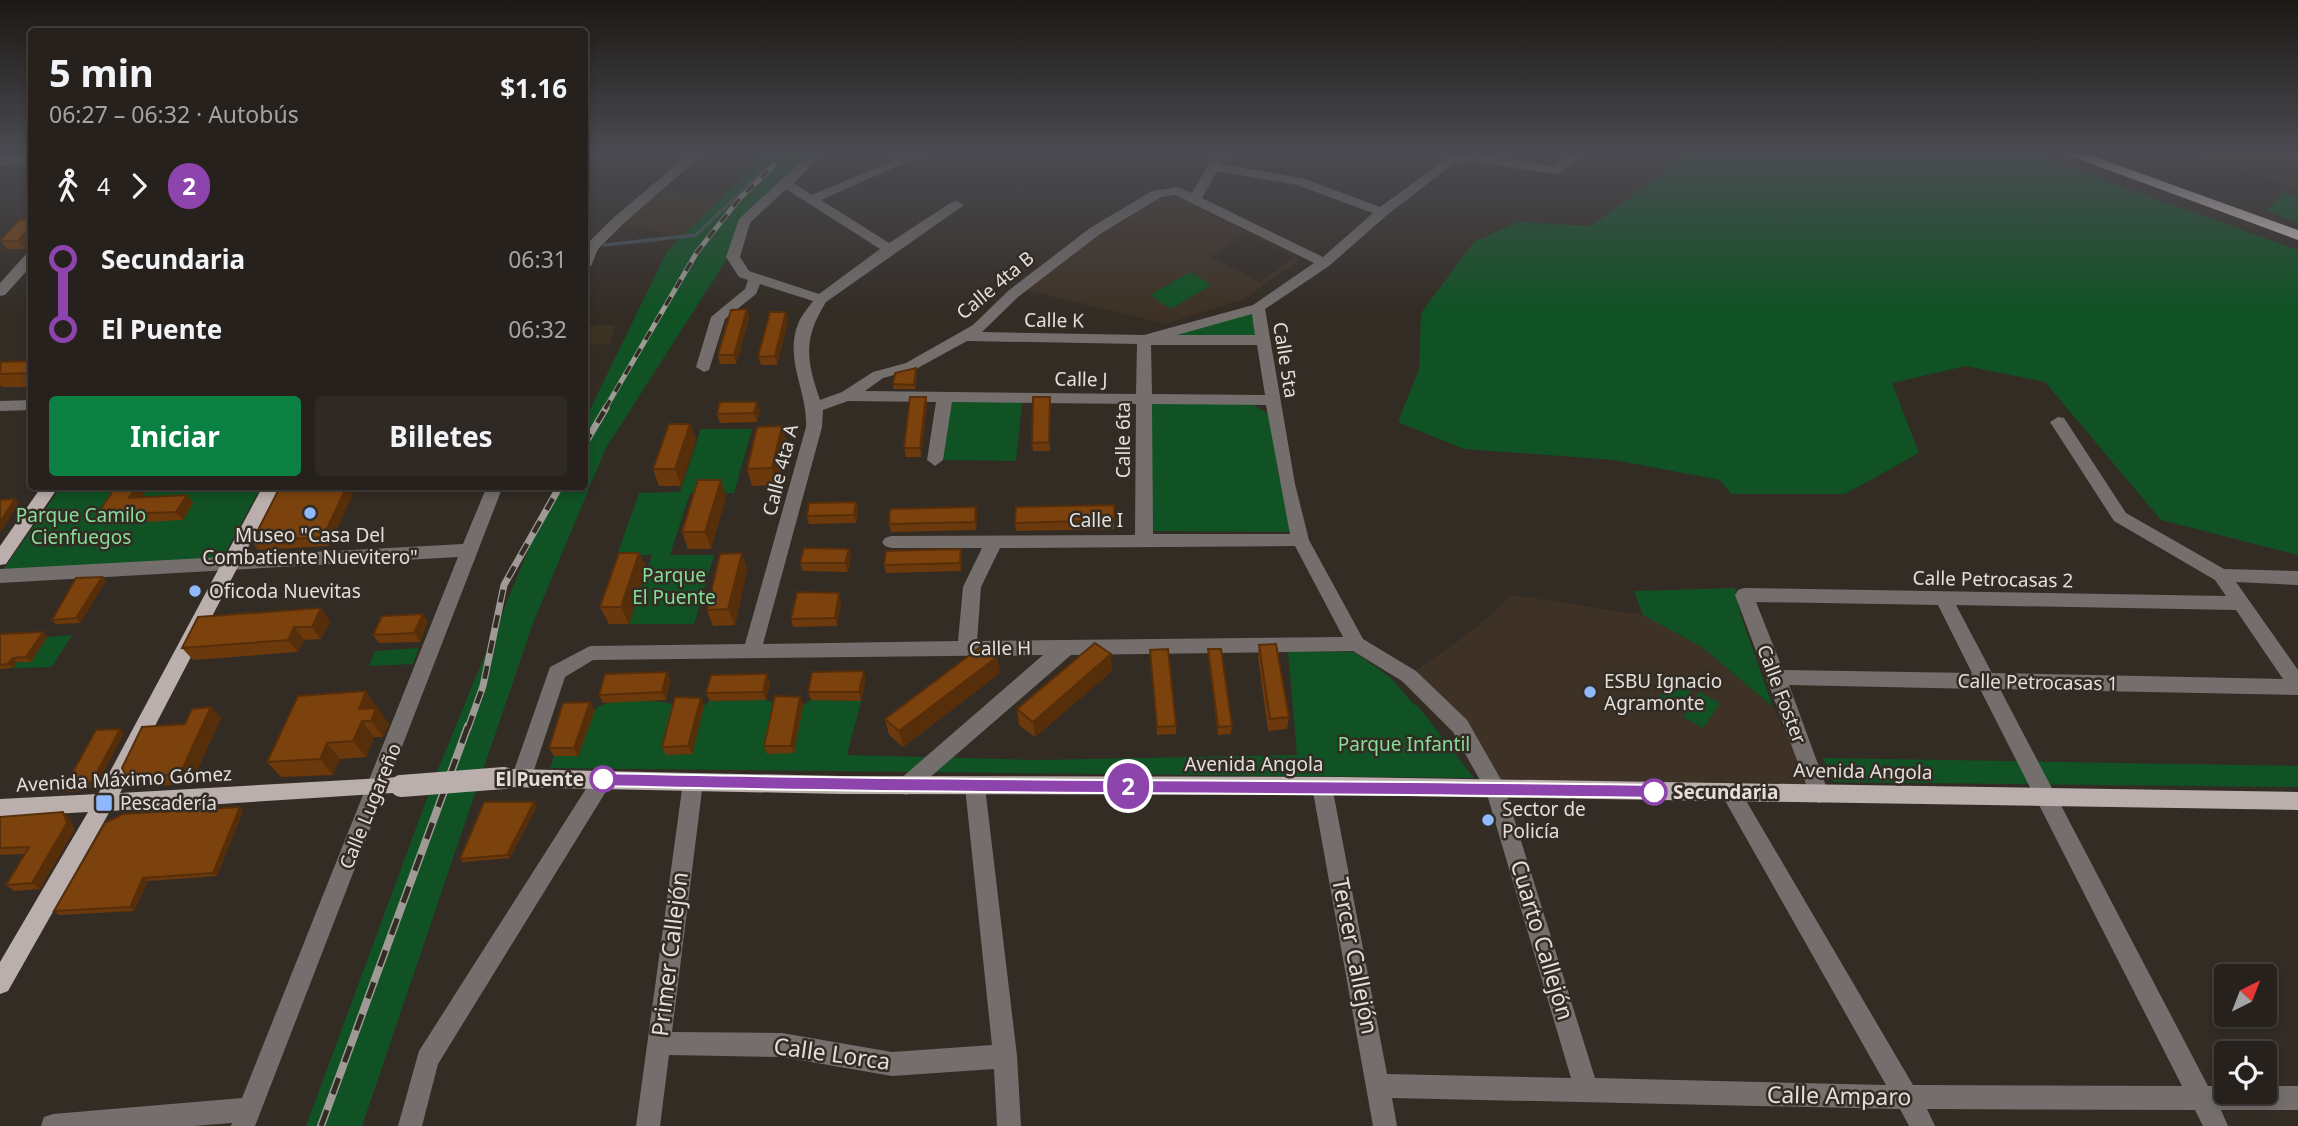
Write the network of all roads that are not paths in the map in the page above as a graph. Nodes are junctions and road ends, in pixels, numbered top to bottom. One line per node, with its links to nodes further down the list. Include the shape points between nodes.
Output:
1 (635, 207): 12 (street)
2 (760, 207): 17 (street, via 744,222 733,257 744,274)
3 (821, 207): 13 (street)
4 (955, 207): 13 (street, Calle 4ta A)
5 (1135, 207): 21 (street, Calle 4ta B, via 1066,251)
6 (1208, 207): 14 (street, Calle 4ta B)
7 (1367, 207): 10 (street)
8 (1388, 207): 10 (street, Calle 5ta)
9 (2219, 207): 11 (highway)
10 (1382, 212): 14 (street, Calle 5ta)
11 (2298, 235)
12 (588, 247)
13 (889, 249): 19 (street, Calle 4ta A)
14 (1324, 263): 20 (street, Calle 5ta)
15 (0, 268): 16 (street)
16 (26, 268): 18 (street)
17 (755, 279): 19 (street); 24 (street, via 751,291 718,317)
18 (0, 292)
19 (821, 299): 31 (street, Calle 4ta A, via 805,324 801,346 801,366)
20 (1258, 308): 22 (street, Calle K); 23 (street, Calle 5ta)
21 (964, 336): 22 (street, Calle K); 25 (street, Calle 4ta B, via 911,366 878,375)
22 (1144, 340): 23 (street, Calle K); 27 (street, Calle 6ta)
23 (1264, 340): 28 (street, Calle 5ta)
24 (704, 367)
25 (846, 396): 26 (street, Calle J); 31 (street, Calle 4ta B)
26 (945, 397): 27 (street, Calle J); 33 (street)
27 (1144, 399): 28 (street, Calle J); 37 (street, Calle 6ta)
28 (1273, 400): 38 (street, Calle 5ta)
29 (28, 405): 30 (street)
30 (0, 406)
31 (815, 407): 53 (street, Calle 4ta A, via 814,427)
32 (2058, 422): 44 (street, via 2120,517)
33 (935, 460)
34 (48, 490): 42 (main road)
35 (270, 490): 43 (main road)
36 (494, 490): 41 (street, Calle Lugareño)
37 (1144, 540): 38 (street, Calle I); 40 (street, Calle I)
38 (1300, 540): 50 (street, Calle 5ta)
39 (891, 542): 40 (street, Calle I)
40 (994, 542): 52 (street, via 972,587)
41 (472, 550): 43 (street); 63 (street, Calle Lugareño)
42 (0, 559)
43 (230, 564): 45 (street); 69 (main road)
44 (2221, 575): 46 (street); 49 (street)
45 (0, 576)
46 (2298, 578)
47 (1744, 595): 48 (street, Calle Petrocasas 2); 54 (street, Calle Foster)
48 (1944, 600): 49 (street, Calle Petrocasas 2); 55 (street)
49 (2241, 603): 56 (street)
50 (1356, 644): 51 (street, Calle H); 64 (street, via 1409,676 1460,726)
51 (1068, 648): 52 (street, Calle H); 60 (street)
52 (967, 649): 53 (street, Calle H)
53 (752, 651): 57 (street, Calle H, via 590,653 557,672)
54 (1777, 677): 55 (street, Calle Petrocasas 1); 66 (street, Calle Foster)
55 (1986, 681): 56 (street, Calle Petrocasas 1); 67 (street)
56 (2298, 686)
57 (513, 779): 58 (main road, Avenida Angola); 63 (main road, bridge)
58 (603, 779): 59 (main road, Avenida Angola); 81 (street, via 427,1059)
59 (693, 782): 60 (main road, Avenida Angola); 72 (street, Primer Callejón)
60 (906, 786): 62 (main road, Avenida Angola)
61 (1322, 786): 62 (main road, Avenida Angola); 64 (main road, Avenida Angola); 74 (street, Tercer Callejón)
62 (975, 787): 73 (street)
63 (376, 789): 69 (main road, Avenida Máximo Gómez); 79 (street, Calle Lugareño)
64 (1496, 789): 65 (main road, Avenida Angola); 75 (street, Cuarto Callejón)
65 (1731, 793): 66 (main road, Avenida Angola); 76 (street)
66 (1819, 793): 67 (main road, Avenida Angola)
67 (2044, 797): 68 (main road, Avenida Angola); 78 (street)
68 (2298, 801)
69 (104, 803): 70 (main road, Avenida Máximo Gómez); 71 (main road)
70 (0, 808)
71 (0, 984)
72 (658, 1043): 73 (street, Calle Lorca, via 782,1045 892,1064); 82 (street, Primer Callejón)
73 (1005, 1056): 83 (street)
74 (1380, 1086): 75 (street, Calle Amparo); 84 (street, Tercer Callejón)
75 (1587, 1092): 76 (street, Calle Amparo)
76 (1907, 1097): 78 (street, Calle Amparo); 85 (street)
77 (2298, 1098): 78 (street, Calle Amparo)
78 (2202, 1100): 86 (street)
79 (247, 1118): 80 (street)
80 (53, 1126)
81 (410, 1126)
82 (648, 1126)
83 (1009, 1126)
84 (1385, 1126)
85 (1923, 1126)
86 (2216, 1126)

